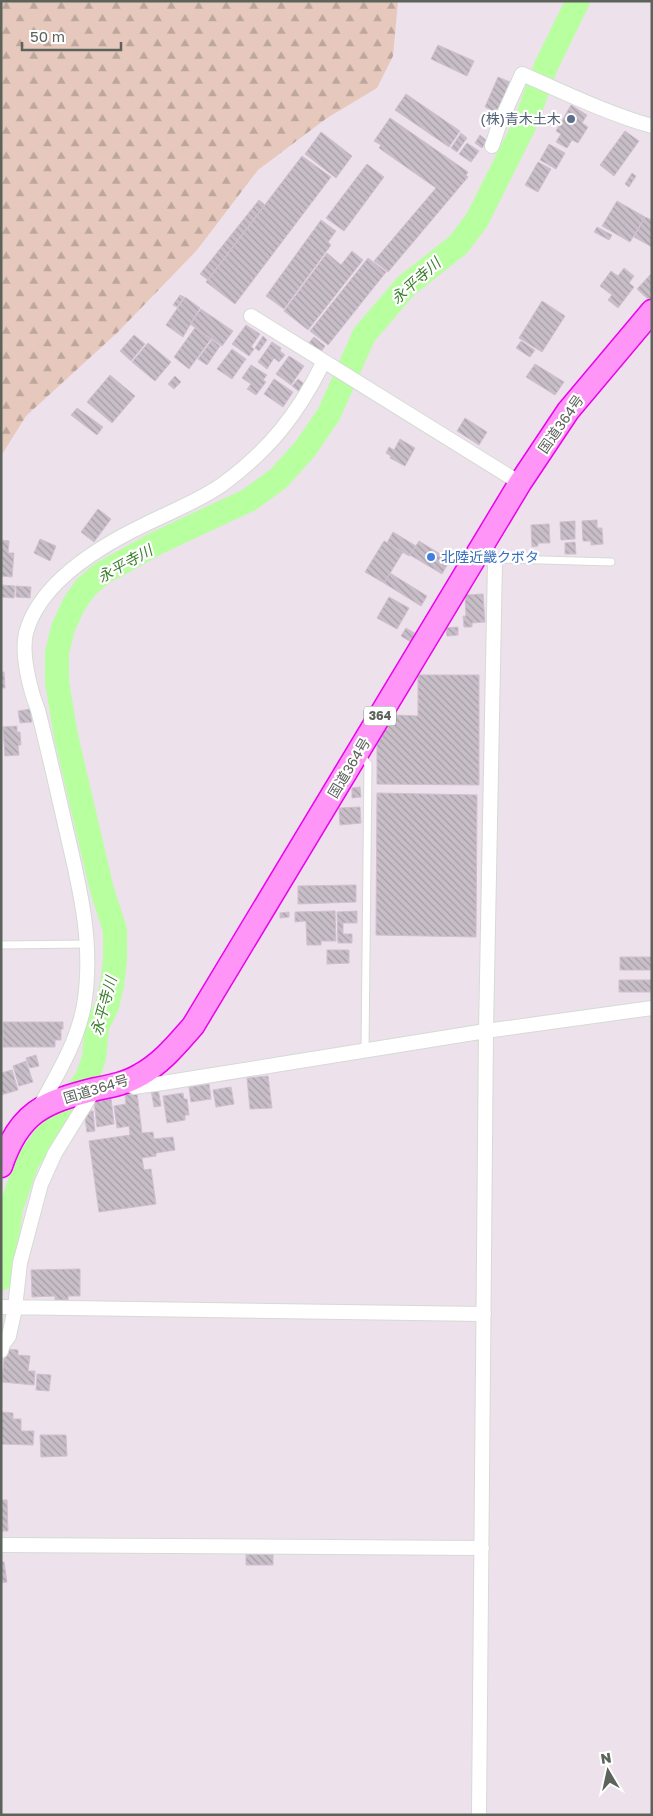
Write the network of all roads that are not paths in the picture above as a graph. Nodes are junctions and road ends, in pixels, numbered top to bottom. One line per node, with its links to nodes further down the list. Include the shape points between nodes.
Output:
1 (652, 126): 2 (street, via 613,115 522,74 498,125)
2 (492, 146)
3 (652, 311): 6 (highway, 国道364号 / 364, via 568,411)
4 (250, 316): 5 (street)
5 (327, 366): 6 (street); 10 (street, via 275,440 222,484 190,504 145,524 90,555 64,576 33,615 26,634 30,686 69,841)
6 (520, 483): 7 (highway, 国道364号 / 364)
7 (486, 556): 8 (lane); 9 (highway, 国道364号 / 364); 13 (street)
8 (611, 562)
9 (358, 752): 14 (lane, via 368,764); 15 (highway, 国道364号 / 364, via 193,1026 157,1064)
10 (88, 944): 11 (lane); 17 (street, via 84,1007 73,1043)
11 (1, 945)
12 (652, 1008): 13 (street)
13 (486, 1030): 14 (street); 21 (street)
14 (365, 1051): 15 (street, via 134,1087)
15 (122, 1082): 16 (highway, 国道364号 / 364)
16 (91, 1091): 17 (highway, 国道364号 / 364); 20 (street, via 41,1184)
17 (42, 1108): 18 (highway, 国道364号 / 364)
18 (9, 1132): 19 (highway, 国道364号 / 364)
19 (1, 1166)
20 (8, 1308): 21 (street); 22 (street, via 10,1336 2,1344)
21 (484, 1314): 24 (street)
22 (1, 1351)
23 (1, 1545): 24 (street)
24 (482, 1548): 25 (street)
25 (479, 1815)

